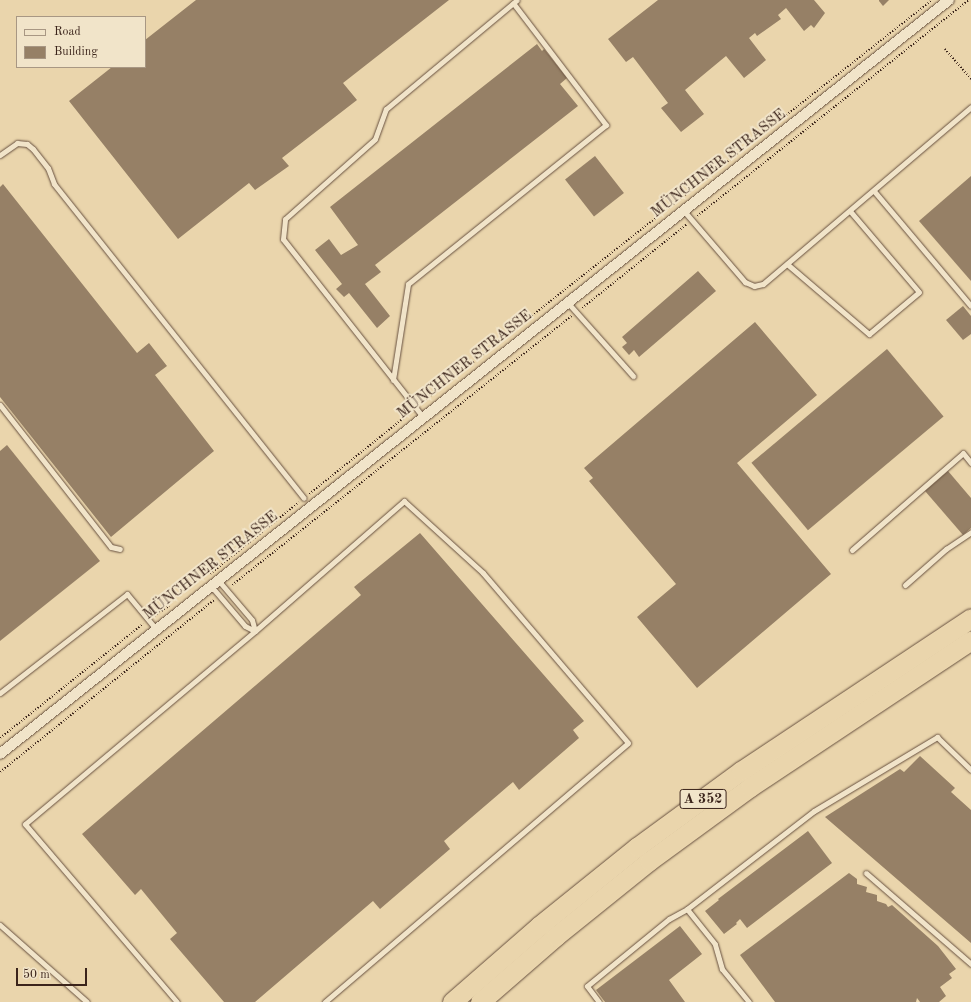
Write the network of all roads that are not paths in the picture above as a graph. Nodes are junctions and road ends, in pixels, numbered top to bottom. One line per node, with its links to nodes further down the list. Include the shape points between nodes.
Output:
1 (949, 0): 6 (street, MÜNCHNER STRASSE)
2 (515, 2): 12 (lane, via 606,125 408,284); 12 (lane, via 386,109 375,139 285,219 283,239)
3 (971, 107): 5 (lane)
4 (0, 155): 16 (lane, via 17,143 27,144 33,149 48,168 54,184)
5 (874, 191): 7 (lane); 10 (lane)
6 (684, 211): 8 (lane, via 745,282 754,286 763,284); 9 (street, MÜNCHNER STRASSE)
7 (850, 211): 8 (lane); 8 (lane, via 919,292 870,334)
8 (787, 264)
9 (568, 303): 11 (lane); 14 (street, MÜNCHNER STRASSE)
10 (971, 306)
11 (633, 376)
12 (393, 380): 14 (lane)
13 (0, 405): 18 (lane, via 112,547)
14 (423, 417): 20 (street, MÜNCHNER STRASSE)
15 (971, 463): 19 (lane, via 962,454)
16 (304, 498)
17 (971, 532): 21 (lane, via 946,549)
18 (120, 549)
19 (852, 550)
20 (212, 581): 23 (street, MÜNCHNER STRASSE); 24 (lane, via 219,596 245,626); 24 (lane, via 226,590 252,620)
21 (905, 585)
22 (971, 618): 36 (highway, A 352, via 741,771 637,847 539,926)
23 (156, 629): 26 (lane, via 127,594); 27 (street, MÜNCHNER STRASSE)
24 (255, 631): 34 (lane, via 25,824); 35 (lane, via 404,501 483,573 628,743)
25 (971, 640): 37 (highway, A 352, via 750,787 649,861)
26 (0, 693)
27 (0, 754)
28 (971, 770): 30 (lane, via 937,737 814,811)
29 (866, 873): 32 (lane)
30 (687, 909): 38 (lane, via 669,919 587,986); 39 (lane, via 715,944 722,969)
31 (0, 925): 33 (lane)
32 (971, 964)
33 (87, 1002)
34 (177, 1002)
35 (325, 1002)
36 (452, 1002)
37 (480, 1002)
38 (599, 1002)
39 (749, 1002)

